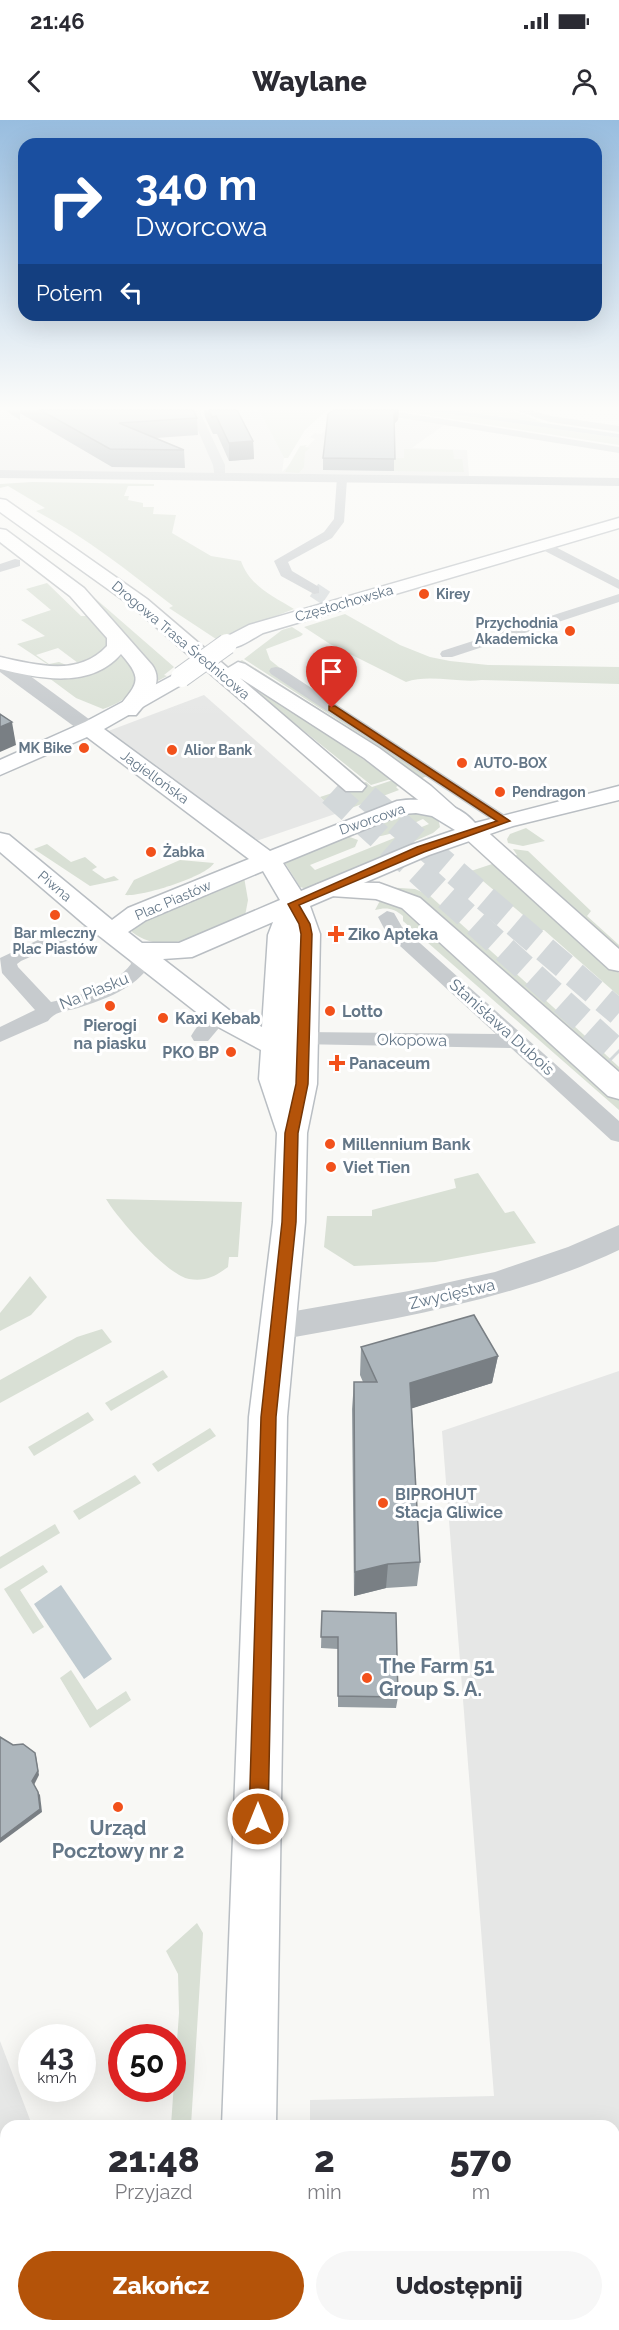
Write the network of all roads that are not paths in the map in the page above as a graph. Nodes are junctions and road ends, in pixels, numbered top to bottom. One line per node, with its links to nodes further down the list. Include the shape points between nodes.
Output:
1 (13, 513): 12 (main road, Drogowa Trasa Średnicowa, via 97,570)
2 (340, 513): 10 (street, via 328,535 281,561 286,573)
3 (0, 518): 21 (main road, Drogowa Trasa Średnicowa, via 124,608)
4 (619, 523): 6 (main road, Częstochowska)
5 (0, 534): 13 (main road, via 77,592)
6 (544, 545): 9 (street); 10 (main road, Częstochowska)
7 (15, 563): 8 (street)
8 (0, 568)
9 (619, 585)
10 (326, 597): 17 (main road, Częstochowska, bridge, via 227,644)
11 (619, 598): 14 (street)
12 (172, 630): 20 (main road, Drogowa Trasa Średnicowa); 23 (main road, via 306,708)
13 (117, 638): 15 (main road, via 117,647 105,660 73,671 37,671); 17 (main road, via 148,676 145,689)
14 (447, 654)
15 (0, 663): 18 (street, Jagiellońska)
16 (276, 671): 24 (street)
17 (128, 710): 18 (main road, Częstochowska)
18 (90, 729): 19 (main road, Częstochowska); 26 (main road, Jagiellońska)
19 (0, 768)
20 (354, 786)
21 (331, 793)
22 (619, 794): 24 (main road)
23 (447, 811): 25 (main road, Dworcowa, via 404,807); 27 (main road, Dworcowa)
24 (505, 821): 27 (main road)
25 (344, 828): 26 (main road, via 277,839); 30 (main road, Dworcowa)
26 (228, 832): 30 (main road, Jagiellońska); 31 (main road, via 235,844 236,858)
27 (473, 832): 32 (main road); 38 (main road, Dworcowa)
28 (0, 840): 29 (main road, Piwna)
29 (22, 858): 33 (main road, via 103,905 128,908); 36 (main road, Piwna)
30 (268, 861): 31 (main road, Plac Piastów); 34 (main road, Jagiellońska, via 282,879)
31 (220, 880): 33 (main road, Plac Piastów)
32 (325, 890): 34 (main road); 44 (main road, via 379,891 411,903)
33 (175, 898): 36 (main road, Plac Piastów, via 137,914)
34 (293, 904): 37 (main road, via 183,951); 41 (main road, Jagiellońska, via 307,934); 43 (main road, via 281,935)
35 (387, 917): 42 (street, Stanisława Dubois, via 394,930)
36 (111, 932): 37 (main road, Plac Piastów); 39 (street, via 96,929 77,933 7,962)
37 (138, 951): 39 (street, Na Piasku, via 141,964 134,976 72,1004); 43 (main road, Plac Piastów, via 210,1026)
38 (619, 963)
39 (46, 1009): 40 (street, Na Piasku, via 41,1016)
40 (0, 1035)
41 (304, 1039): 42 (street, Okopowa); 45 (main road, Jagiellońska, via 302,1084)
42 (519, 1041): 46 (street, Stanisława Dubois)
43 (275, 1045): 45 (main road, via 274,1079)
44 (619, 1089)
45 (292, 1133): 48 (main road, via 289,1222)
46 (619, 1134)
47 (619, 1237): 48 (street, Zwycięstwa, via 584,1255 518,1278 446,1297)
48 (278, 1327): 49 (main road, via 268,1433)
49 (249, 2120)

